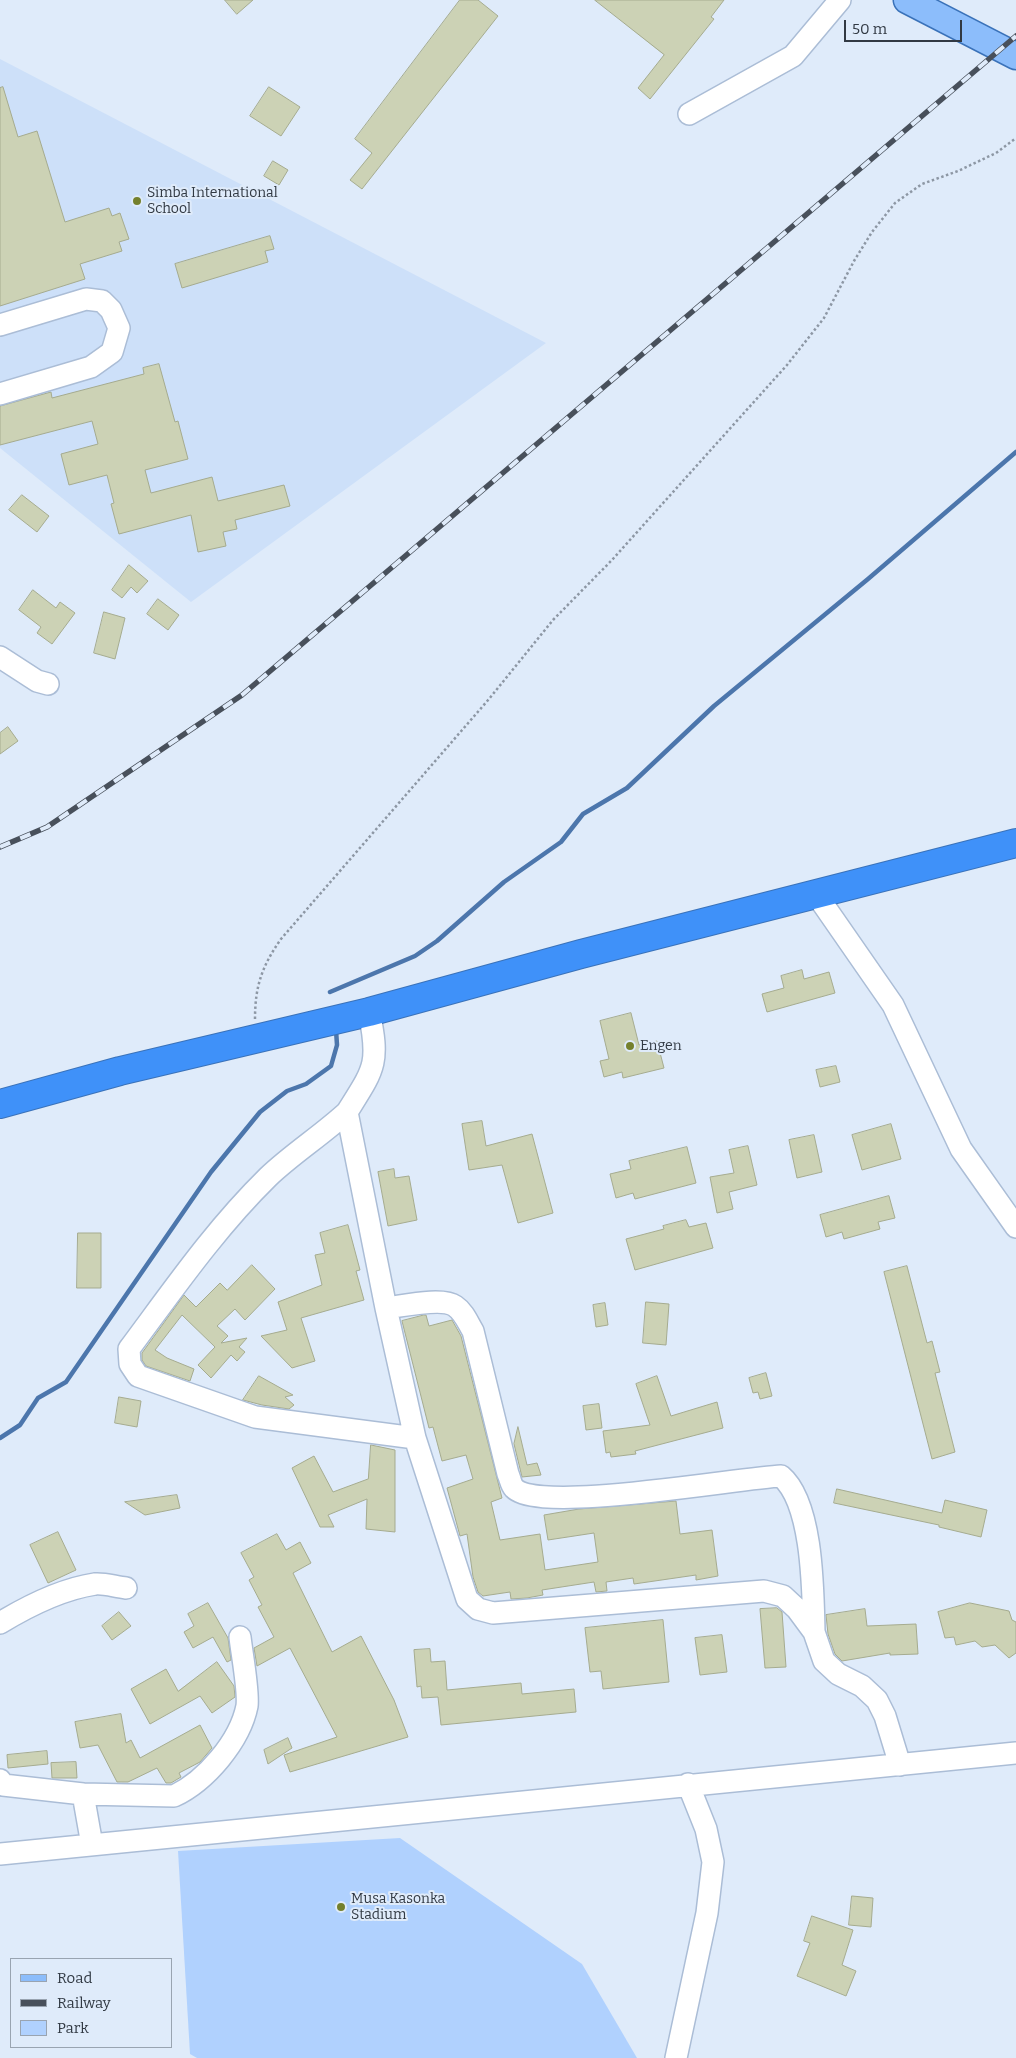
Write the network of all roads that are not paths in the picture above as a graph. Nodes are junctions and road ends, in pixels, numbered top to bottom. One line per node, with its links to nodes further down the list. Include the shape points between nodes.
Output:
1 (907, 0): 3 (main road)
2 (835, 1): 4 (street, via 793,56)
3 (1016, 56)
4 (689, 114)
5 (0, 325): 6 (street, via 86,299 102,301 111,310 119,328 112,352 91,367)
6 (0, 394)
7 (0, 657): 8 (street)
8 (48, 684)
9 (1016, 843): 10 (highway)
10 (816, 894): 11 (highway); 14 (street, via 893,1005 961,1149)
11 (369, 1012): 12 (highway, via 120,1070); 13 (street, via 376,1042 375,1062)
12 (0, 1104)
13 (347, 1112): 15 (street); 16 (street, via 322,1136 269,1176 218,1230 129,1349 130,1364 138,1376 255,1417)
14 (1016, 1227)
15 (386, 1308): 16 (street); 19 (street, via 440,1302 455,1305 463,1314 476,1341 508,1474 514,1488 529,1496 553,1499 655,1492 781,1476 790,1484 808,1542)
16 (415, 1438): 19 (street, via 468,1598 478,1609 493,1613 764,1591 783,1596)
17 (126, 1588): 18 (street, via 97,1584 74,1589 22,1610)
18 (0, 1623)
19 (814, 1632): 22 (street, via 824,1662 838,1674 862,1686 877,1700 886,1716)
20 (240, 1637): 25 (street, via 247,1705 237,1734 224,1755 186,1790 174,1796)
21 (1016, 1753): 22 (street)
22 (900, 1765): 24 (street)
23 (0, 1780): 25 (street, via 4,1784)
24 (688, 1784): 26 (street); 28 (street, via 706,1829 713,1862 707,1913)
25 (83, 1794): 26 (street)
26 (92, 1845): 27 (street)
27 (0, 1854)
28 (676, 2058)

